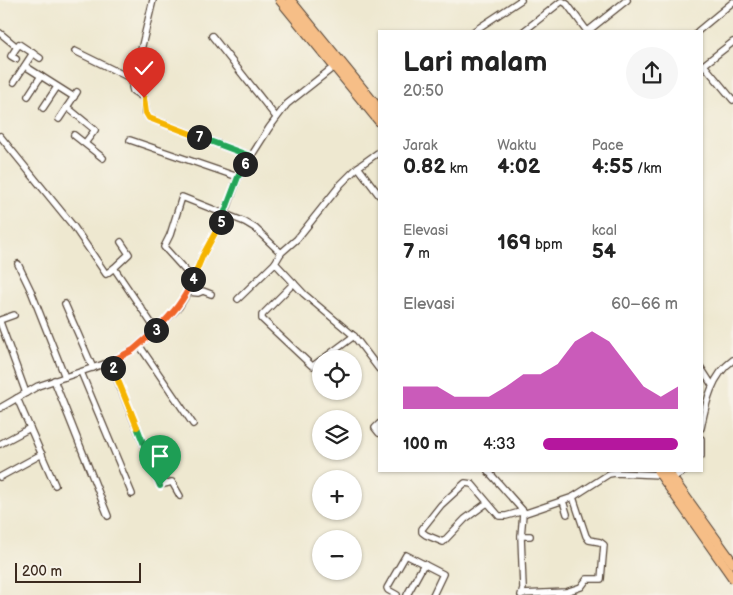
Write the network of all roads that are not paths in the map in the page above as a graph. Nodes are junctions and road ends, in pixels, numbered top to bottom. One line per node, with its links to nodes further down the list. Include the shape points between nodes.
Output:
1 (153, 0): 24 (street)
2 (280, 0): 21 (highway)
3 (290, 0): 31 (highway)
4 (520, 0): 7 (street)
5 (627, 0): 10 (street)
6 (732, 4): 11 (street)
7 (475, 30)
8 (525, 30): 9 (street, via 562,1)
9 (586, 30)
10 (588, 30)
11 (699, 30)
12 (0, 33): 15 (street)
13 (212, 36): 32 (street)
14 (733, 42): 22 (street)
15 (17, 47): 17 (street, via 19,44); 19 (street, via 11,56)
16 (75, 51): 24 (street)
17 (33, 53): 18 (street); 20 (street)
18 (40, 58)
19 (16, 59)
20 (25, 66): 23 (street); 25 (street)
21 (335, 66): 32 (street, via 287,104); 34 (highway)
22 (703, 66): 28 (street)
23 (41, 76): 26 (street); 27 (street)
24 (134, 80): 40 (street, via 133,91 144,98 149,118)
25 (14, 82)
26 (57, 87): 29 (street, via 75,95); 30 (street)
27 (28, 96)
28 (733, 100)
29 (67, 106): 33 (street); 38 (street, via 95,130)
30 (43, 108)
31 (378, 108)
32 (276, 117): 40 (street)
33 (59, 119)
34 (378, 120)
35 (74, 135): 38 (street)
36 (0, 136): 50 (street, via 76,230 106,274)
37 (130, 140): 43 (street)
38 (85, 143): 41 (street)
39 (378, 153): 42 (street)
40 (250, 156): 43 (street)
41 (102, 158)
42 (358, 167): 44 (street); 47 (street, via 298,239)
43 (238, 177): 45 (street)
44 (378, 194)
45 (225, 215): 47 (street, via 255,228); 51 (street); 51 (street, via 180,198 164,248)
46 (122, 242): 50 (street, via 129,254)
47 (282, 253): 48 (street)
48 (275, 263): 52 (street); 55 (street)
49 (18, 264): 70 (street)
50 (114, 268): 59 (street)
51 (193, 279): 53 (street)
52 (294, 283): 60 (street); 65 (street, via 262,318)
53 (188, 292): 54 (street); 59 (street)
54 (211, 294)
55 (238, 299)
56 (66, 304): 66 (street)
57 (14, 315): 58 (street)
58 (0, 321): 73 (street)
59 (156, 330): 61 (street)
60 (354, 336): 62 (street); 67 (street)
61 (139, 346): 64 (street); 77 (street)
62 (335, 350)
63 (733, 360): 72 (street)
64 (110, 362): 66 (street); 87 (street, via 160,485 172,482)
65 (312, 366)
66 (93, 368): 69 (street)
67 (378, 368)
68 (703, 371): 72 (street)
69 (81, 372): 70 (street); 86 (street)
70 (65, 377): 71 (street)
71 (54, 380): 73 (street); 94 (street)
72 (712, 384): 76 (street)
73 (26, 393): 74 (street)
74 (17, 398): 75 (street); 78 (street)
75 (0, 407)
76 (703, 420)
77 (192, 424)
78 (30, 428): 79 (street); 80 (street)
79 (0, 444)
80 (42, 454): 84 (street); 85 (street)
81 (490, 472): 91 (street)
82 (677, 472): 83 (street)
83 (664, 474): 88 (street, via 609,474); 93 (highway)
84 (0, 477)
85 (55, 485)
86 (132, 494)
87 (180, 496)
88 (573, 497): 89 (street); 100 (street, via 588,538 602,543 604,547 601,579 586,579)
89 (563, 501): 91 (street); 92 (street)
90 (487, 503): 90 (street, via 472,484 465,483 441,504 422,532 443,542 465,519); 91 (street, via 499,516)
91 (524, 513): 95 (street)
92 (567, 514)
93 (693, 514): 98 (highway); 99 (highway)
94 (108, 516)
95 (522, 536): 96 (street); 101 (street)
96 (530, 536)
97 (424, 564): 102 (street, via 404,555 387,588); 103 (street); 104 (street, via 443,574)
98 (733, 564)
99 (733, 578)
100 (581, 587): 101 (street, via 566,592); 105 (street)
101 (522, 594)
102 (397, 595)
103 (407, 595)
104 (433, 595)
105 (584, 595)

